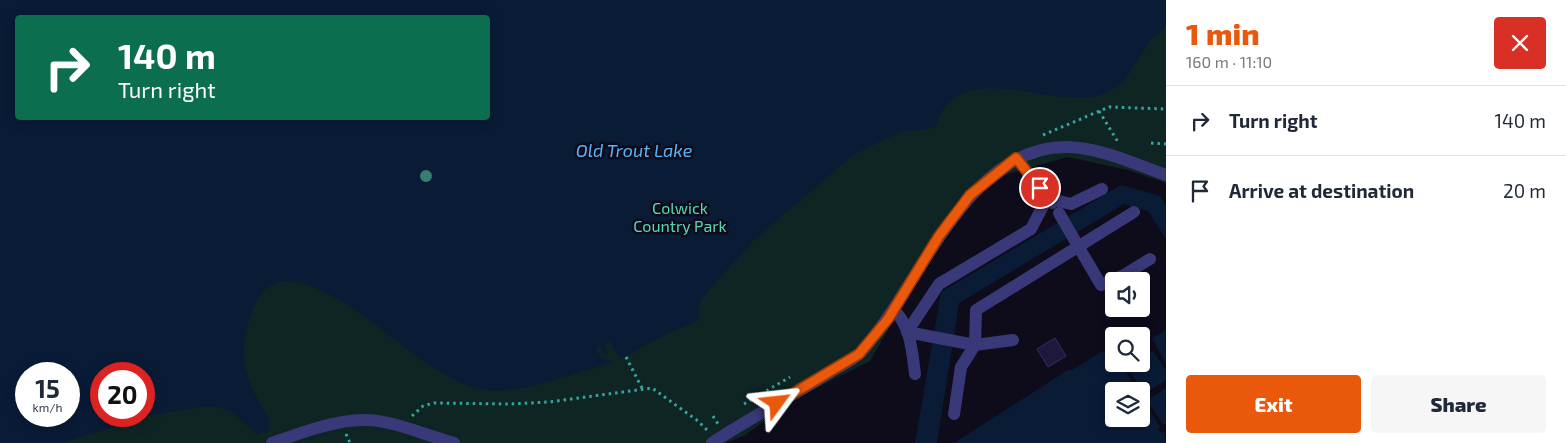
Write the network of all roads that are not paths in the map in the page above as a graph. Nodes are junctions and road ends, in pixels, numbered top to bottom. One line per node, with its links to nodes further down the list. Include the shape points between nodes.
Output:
1 (1016, 158): 2 (lane, via 1067,147 1102,160); 4 (lane); 9 (lane, via 970,195)
2 (1166, 175)
3 (1102, 189): 4 (lane, via 1071,204)
4 (1047, 198): 8 (lane, bridge, via 1101,285); 10 (lane, via 1031,229 939,284)
5 (1134, 212): 12 (lane, via 976,310)
6 (1150, 259): 7 (lane)
7 (1129, 272)
8 (1105, 284)
9 (894, 310): 10 (lane, via 902,318); 15 (lane, via 859,354 836,374)
10 (907, 332): 12 (lane); 13 (lane)
11 (1013, 340): 12 (lane)
12 (976, 345): 14 (lane, via 961,367)
13 (915, 374)
14 (954, 414)
15 (719, 439)
16 (272, 443): 17 (lane, via 365,420)
17 (454, 443)

